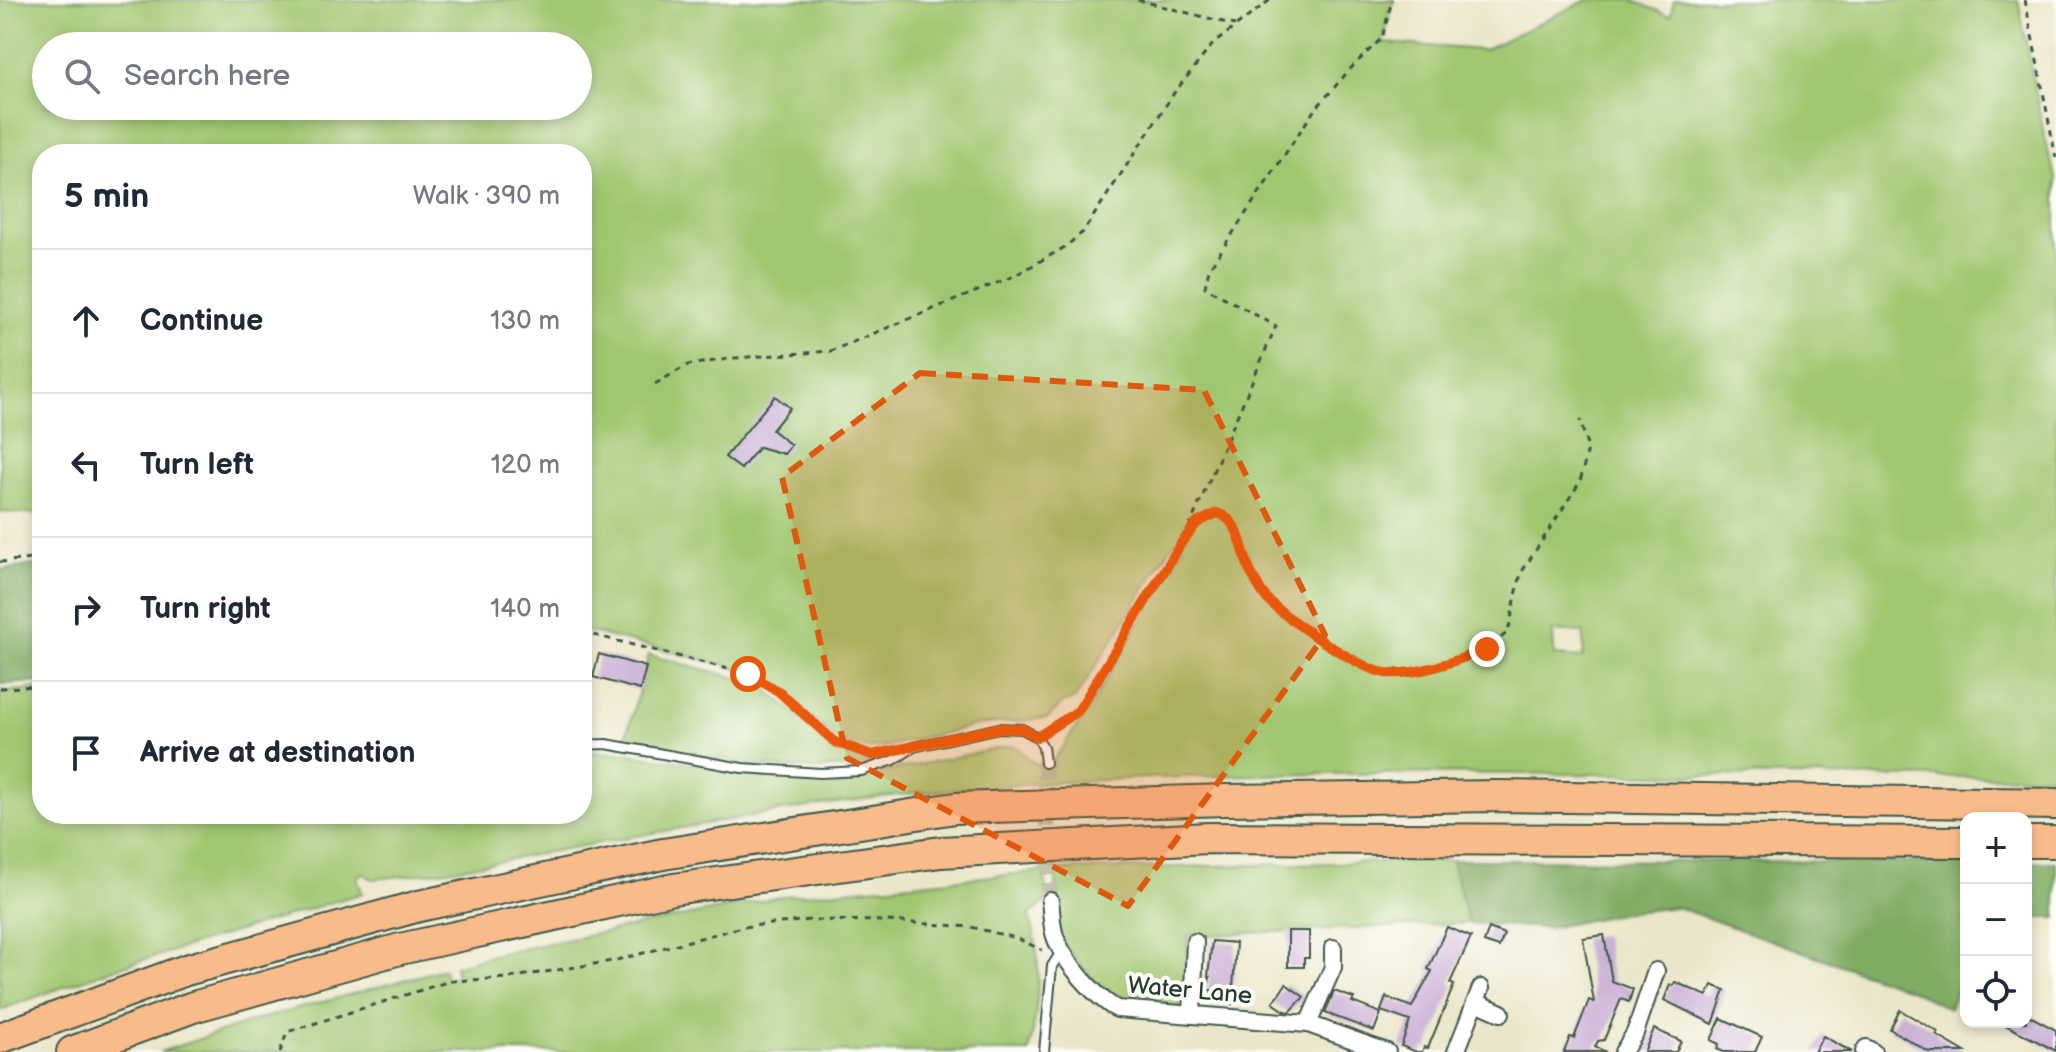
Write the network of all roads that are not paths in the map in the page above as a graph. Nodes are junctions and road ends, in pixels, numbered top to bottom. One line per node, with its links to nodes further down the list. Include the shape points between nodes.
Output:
1 (592, 745): 2 (lane, via 742,768 821,773 861,771 914,747 999,728 1022,729 1037,737)
2 (1045, 763)
3 (2056, 804): 15 (highway, via 1496,796 955,808 663,854 419,906 186,970)
4 (1960, 842): 16 (highway, via 1208,838 941,852 673,889 400,949 193,1007)
5 (2032, 842): 6 (highway)
6 (2056, 842)
7 (1050, 901): 10 (street, Water Lane)
8 (1195, 942): 13 (street)
9 (1333, 948): 14 (street, via 1333,967)
10 (1059, 954): 13 (street, Water Lane, via 1117,1009); 17 (lane, via 1052,966)
11 (1656, 971): 20 (street)
12 (1501, 1013): 19 (street, via 1478,995)
13 (1192, 1015): 14 (street, Water Lane)
14 (1308, 1024): 18 (street, Water Lane)
15 (0, 1038)
16 (72, 1052)
17 (1044, 1052)
18 (1387, 1052)
19 (1456, 1052)
20 (1623, 1052)
21 (1864, 1052): 22 (street)
22 (1873, 1052)

